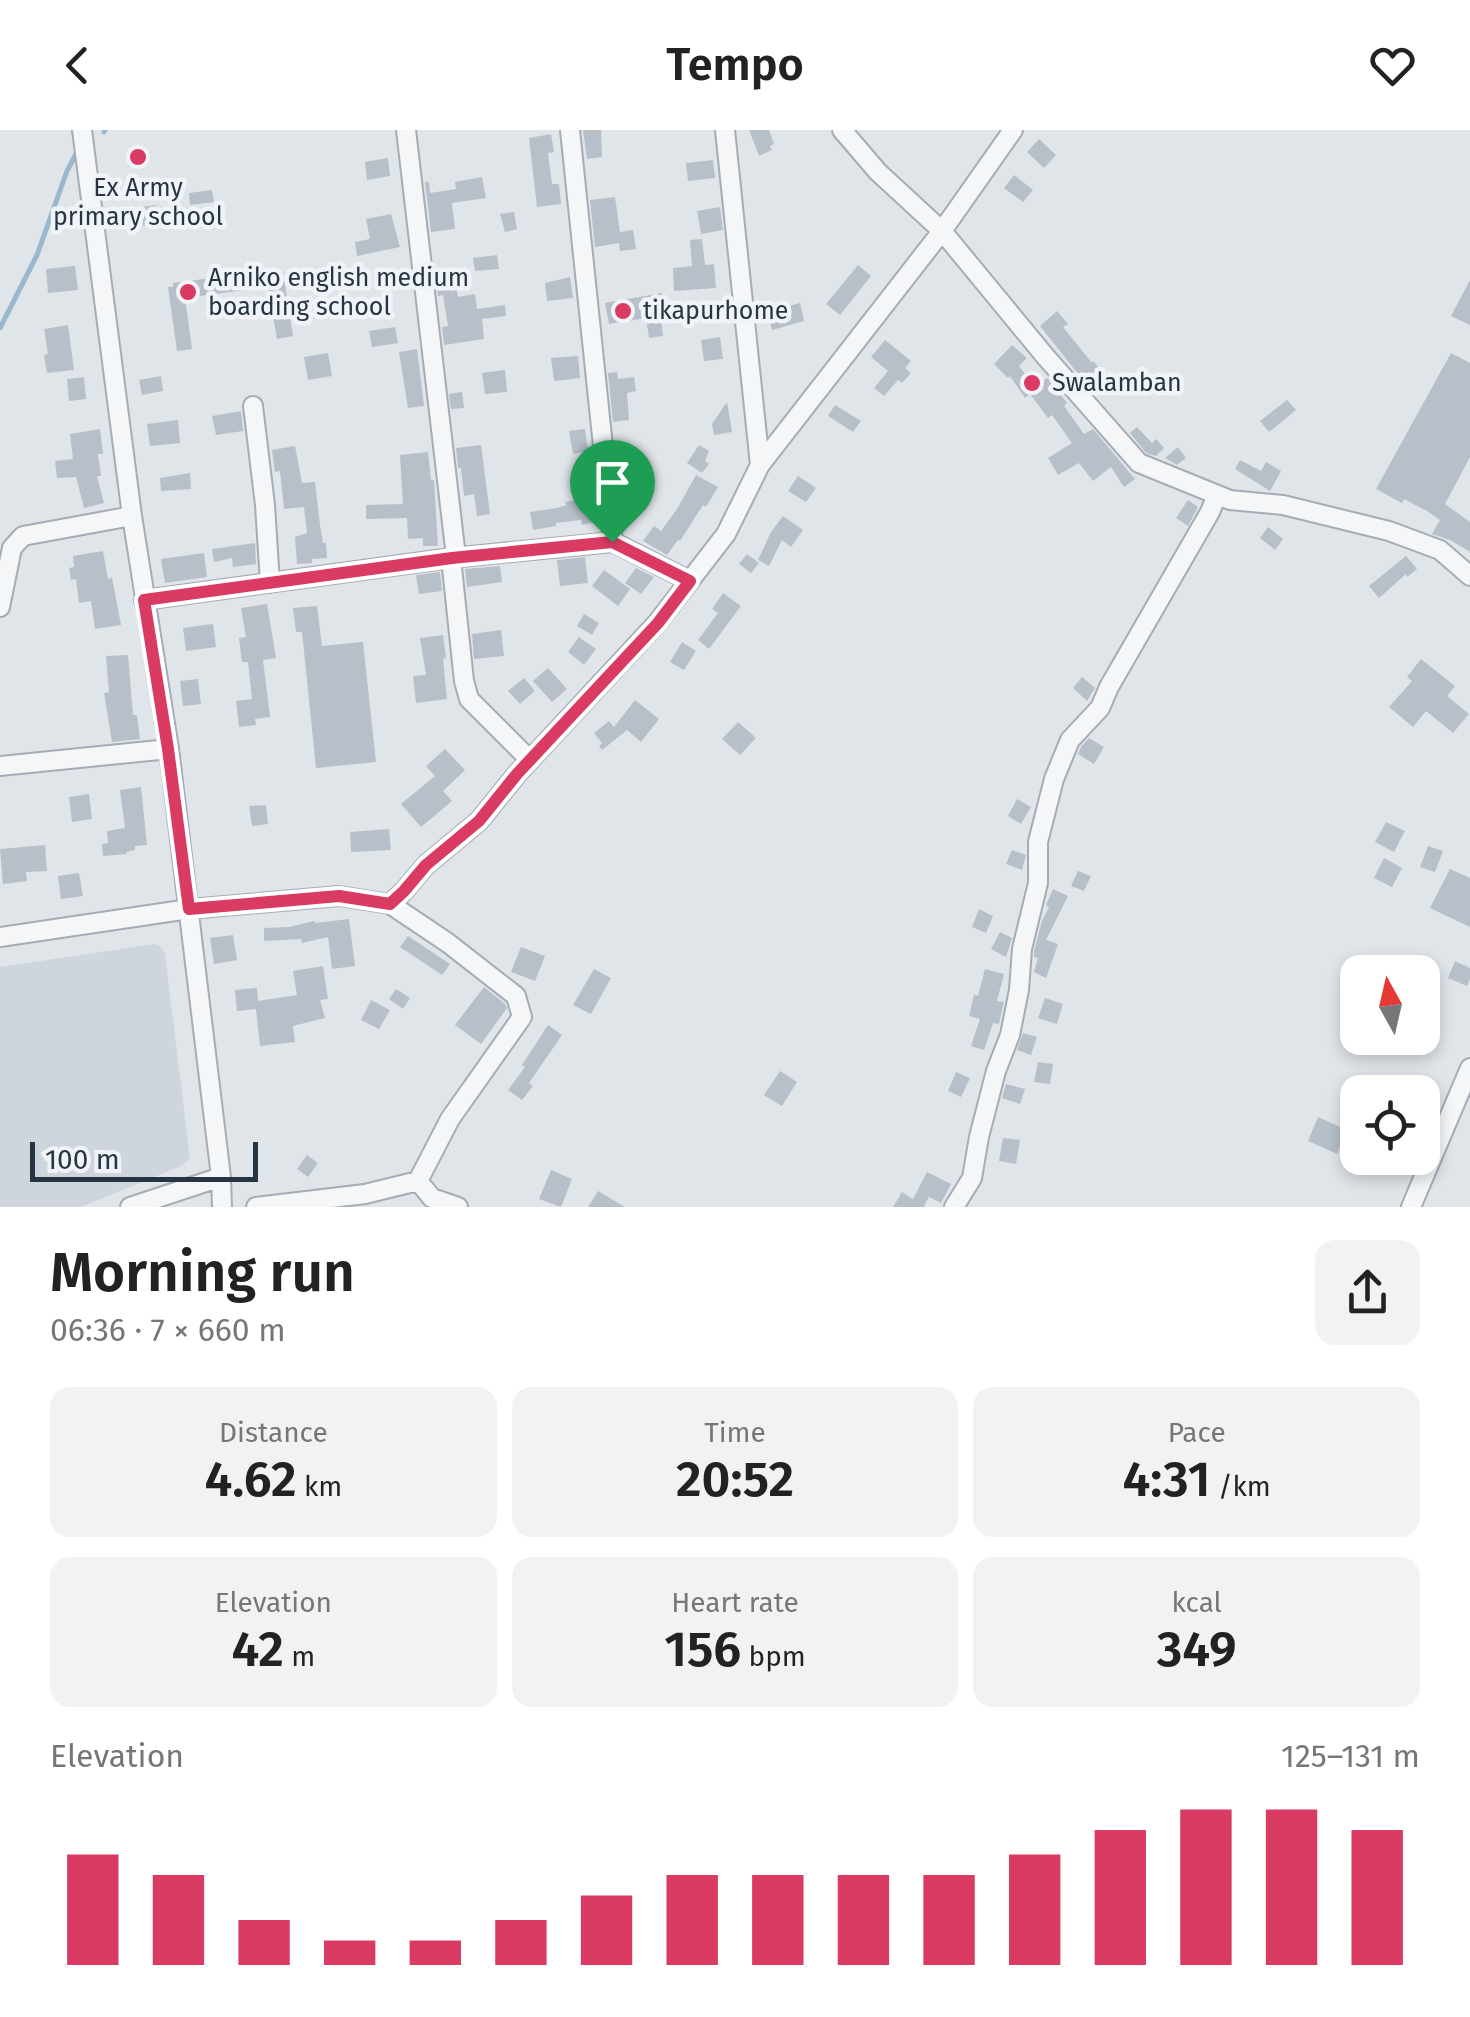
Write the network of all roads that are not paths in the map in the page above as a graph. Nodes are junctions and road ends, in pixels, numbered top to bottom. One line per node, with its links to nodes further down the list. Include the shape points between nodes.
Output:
1 (82, 130): 11 (street)
2 (406, 130): 13 (street)
3 (570, 130): 12 (street)
4 (725, 130): 9 (street)
5 (842, 130): 7 (street)
6 (1013, 130): 7 (street)
7 (942, 231): 9 (street); 10 (street, via 1139,463)
8 (253, 406): 16 (street)
9 (760, 465): 15 (street, via 726,534)
10 (1217, 495): 14 (street, via 1389,531 1440,550); 32 (street, via 1100,708 1070,740 1054,779 1038,842 1038,883 1010,1035 972,1178)
11 (132, 516): 17 (street); 18 (street, via 23,536 12,548)
12 (612, 542): 13 (street); 15 (street)
13 (454, 558): 16 (street); 20 (street, via 468,699)
14 (1470, 576)
15 (690, 581): 20 (street)
16 (270, 583): 17 (street)
17 (144, 600): 19 (street)
18 (0, 608)
19 (168, 749): 21 (street); 23 (street)
20 (530, 760): 22 (street, via 479,821)
21 (0, 766)
22 (390, 904): 23 (street, via 339,896); 27 (street, via 516,996 522,1017 450,1119)
23 (189, 909): 24 (street); 26 (street)
24 (0, 936)
25 (1470, 1068): 33 (street)
26 (221, 1177): 28 (street); 29 (street)
27 (418, 1181): 30 (street); 31 (street, via 432,1198)
28 (130, 1207)
29 (222, 1207)
30 (256, 1207)
31 (458, 1207)
32 (954, 1207)
33 (1410, 1207)

